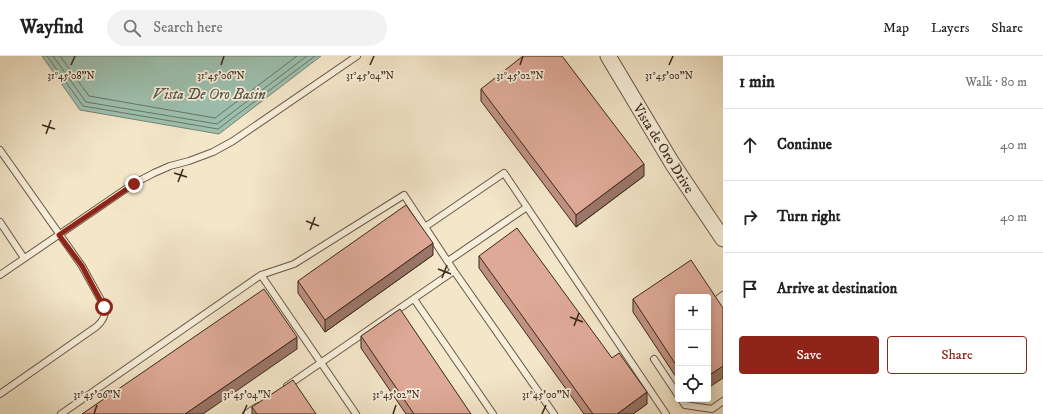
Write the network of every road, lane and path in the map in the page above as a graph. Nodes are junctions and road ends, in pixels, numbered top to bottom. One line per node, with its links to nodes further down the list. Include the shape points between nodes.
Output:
1 (357, 56): 8 (lane, via 233,141 213,152 154,173)
2 (608, 56): 7 (street, Vista de Oro Drive, via 672,163)
3 (0, 150): 8 (lane)
4 (527, 207): 6 (lane, via 504,173); 10 (lane); 30 (lane)
5 (0, 222): 9 (lane)
6 (425, 227): 10 (lane); 13 (lane, via 404,195 294,264)
7 (721, 233)
8 (59, 235): 9 (lane); 21 (lane, via 82,266 102,302 104,318 96,327)
9 (24, 258): 12 (lane)
10 (448, 261): 11 (lane)
11 (454, 271): 15 (lane); 29 (lane)
12 (0, 274)
13 (261, 275): 18 (lane); 25 (lane)
14 (723, 295): 16 (lane, via 719,298)
15 (414, 299): 18 (lane); 28 (lane)
16 (723, 304)
17 (654, 359): 20 (lane)
18 (320, 363): 19 (lane); 27 (lane)
19 (283, 389)
20 (675, 390)
21 (0, 394)
22 (723, 400): 24 (lane, via 712,409 685,405)
23 (265, 401): 26 (lane)
24 (683, 402)
25 (61, 414)
26 (246, 414)
27 (356, 414)
28 (493, 414)
29 (554, 414)
30 (666, 414)

